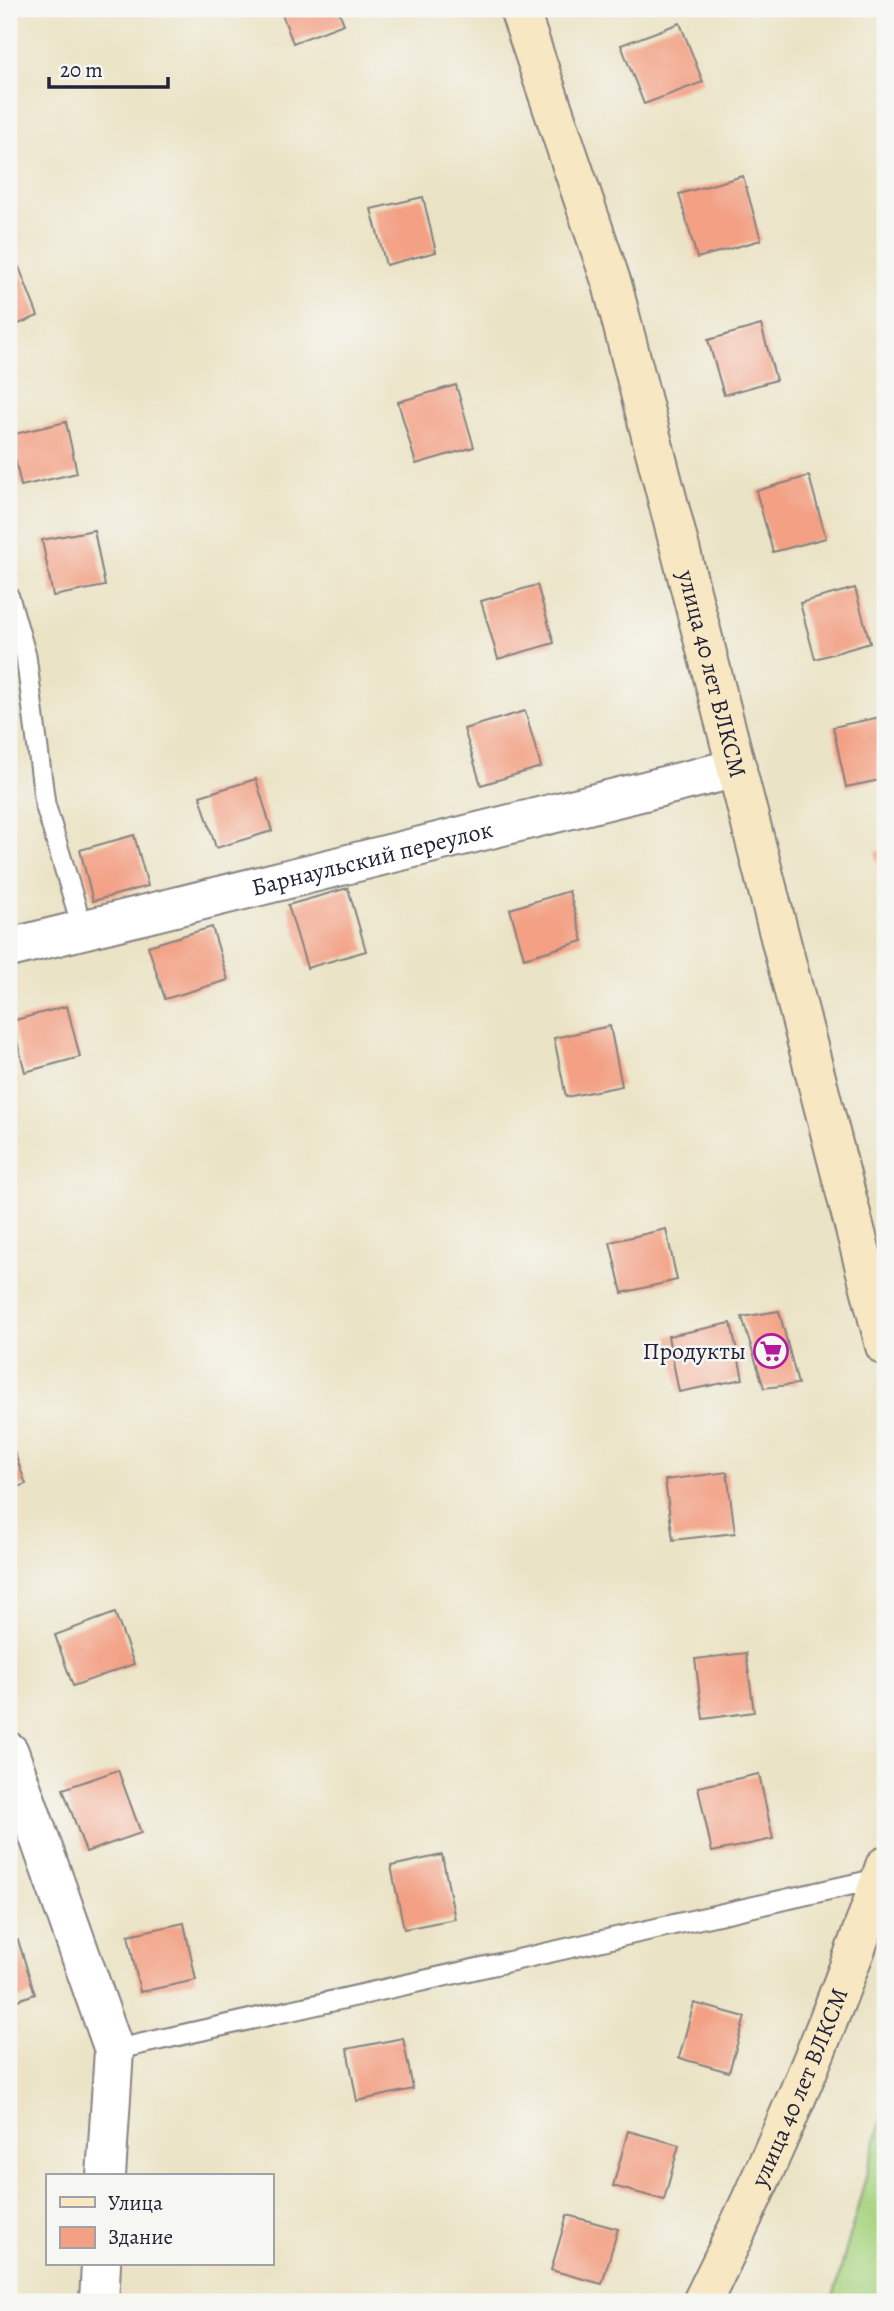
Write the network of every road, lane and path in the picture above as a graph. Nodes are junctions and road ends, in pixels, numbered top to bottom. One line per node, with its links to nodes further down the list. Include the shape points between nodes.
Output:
1 (519, 9): 3 (street, улица 40 лет ВЛКСМ, via 612,284)
2 (9, 597): 4 (lane, via 26,656 45,804)
3 (737, 768): 4 (street, Барнаульский переулок); 6 (street, улица 40 лет ВЛКСМ)
4 (83, 930): 5 (street, Барнаульский переулок)
5 (9, 948)
6 (885, 1346)
7 (9, 1752): 9 (street)
8 (883, 1872): 9 (lane); 13 (street, улица 40 лет ВЛКСМ, via 759,2187)
9 (114, 2050): 10 (street)
10 (106, 2174)
11 (101, 2266): 12 (street)
12 (99, 2302)
13 (702, 2302)

